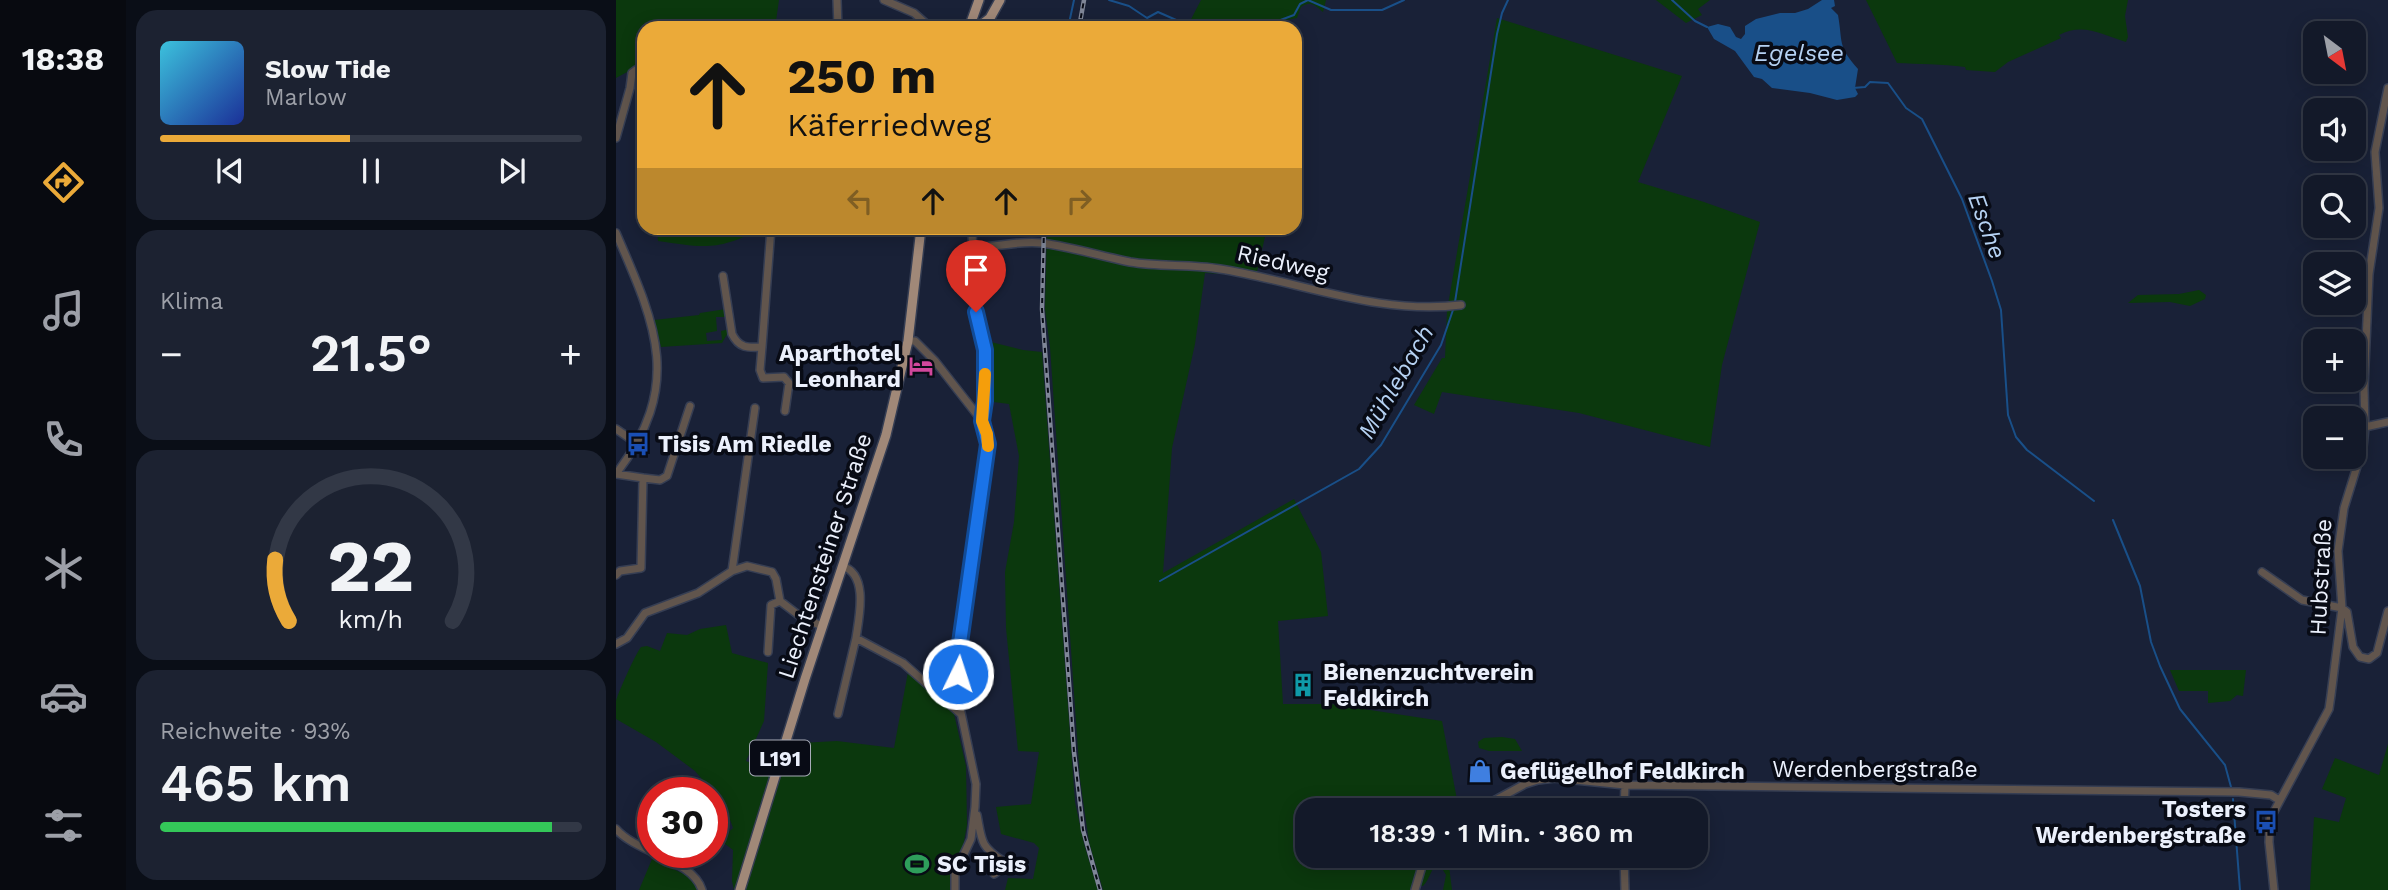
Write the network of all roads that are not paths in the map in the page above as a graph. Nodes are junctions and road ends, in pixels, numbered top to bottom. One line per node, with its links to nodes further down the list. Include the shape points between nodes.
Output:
1 (837, 0): 5 (street)
2 (884, 0): 6 (street)
3 (979, 0): 7 (main road)
4 (1000, 0): 8 (main road)
5 (838, 21)
6 (923, 21)
7 (972, 21)
8 (985, 21)
9 (637, 72): 11 (street, via 632,73)
10 (2388, 88): 22 (street, Hubstraße, via 2375,152 2379,208 2369,274)
11 (616, 138)
12 (616, 233): 29 (street, via 646,307 658,359 654,400)
13 (770, 235): 20 (street)
14 (920, 235): 19 (main road, Liechtensteiner Straße / L191)
15 (972, 235): 16 (street)
16 (973, 247): 18 (street, Riedweg, via 1043,243 1132,262 1218,268 1393,305); 25 (street, via 974,293 985,350)
17 (723, 276): 20 (street, via 735,341 748,348)
18 (1457, 306)
19 (908, 341): 25 (street, via 915,341 933,359); 33 (main road, Liechtensteiner Straße / L191, via 880,456)
20 (762, 347): 24 (street, via 763,378 784,377 789,383)
21 (690, 406): 32 (street, via 667,476)
22 (2364, 406)
23 (755, 408): 34 (street)
24 (785, 411)
25 (982, 421): 45 (street, via 988,444 960,643)
26 (2388, 422): 27 (street)
27 (2366, 427)
28 (616, 429): 29 (street)
29 (638, 444): 31 (street)
30 (2356, 469): 38 (street, Hubstraße, via 2338,551)
31 (616, 474): 32 (street)
32 (643, 478): 36 (street, via 641,568)
33 (842, 566): 40 (main road, Liechtensteiner Straße / L191); 41 (street, via 851,570 860,584)
34 (732, 570): 37 (street, via 747,566 772,572); 42 (street, via 698,593 652,608 627,638)
35 (2262, 572): 38 (street, via 2302,600)
36 (616, 575)
37 (780, 601): 40 (street); 43 (street, via 771,605)
38 (2342, 608): 39 (street, via 2347,612 2353,646 2360,657 2369,659 2377,653); 49 (street, Hubstraße, via 2329,709)
39 (2388, 611)
40 (822, 626): 56 (main road, Liechtensteiner Straße / L191)
41 (856, 638): 44 (street); 45 (street, via 903,663)
42 (616, 644)
43 (768, 652)
44 (838, 714)
45 (962, 715): 50 (street, via 974,773)
46 (1625, 785): 47 (street, Werdenbergstraße, via 1555,778 1525,784); 48 (street); 49 (street, Werdenbergstraße, via 2226,792 2271,795)
47 (1499, 798)
48 (1624, 798)
49 (2279, 800): 60 (street, Hubstraße, via 2269,831)
50 (975, 807): 54 (street, via 981,842 1003,861 1004,867); 57 (street, via 971,839 955,873)
51 (616, 829): 55 (street, via 639,847 690,872)
52 (1421, 868): 58 (street)
53 (1624, 868): 59 (street)
54 (994, 874)
55 (702, 890)
56 (740, 890)
57 (955, 890)
58 (1415, 890)
59 (1625, 890)
60 (2274, 890)

